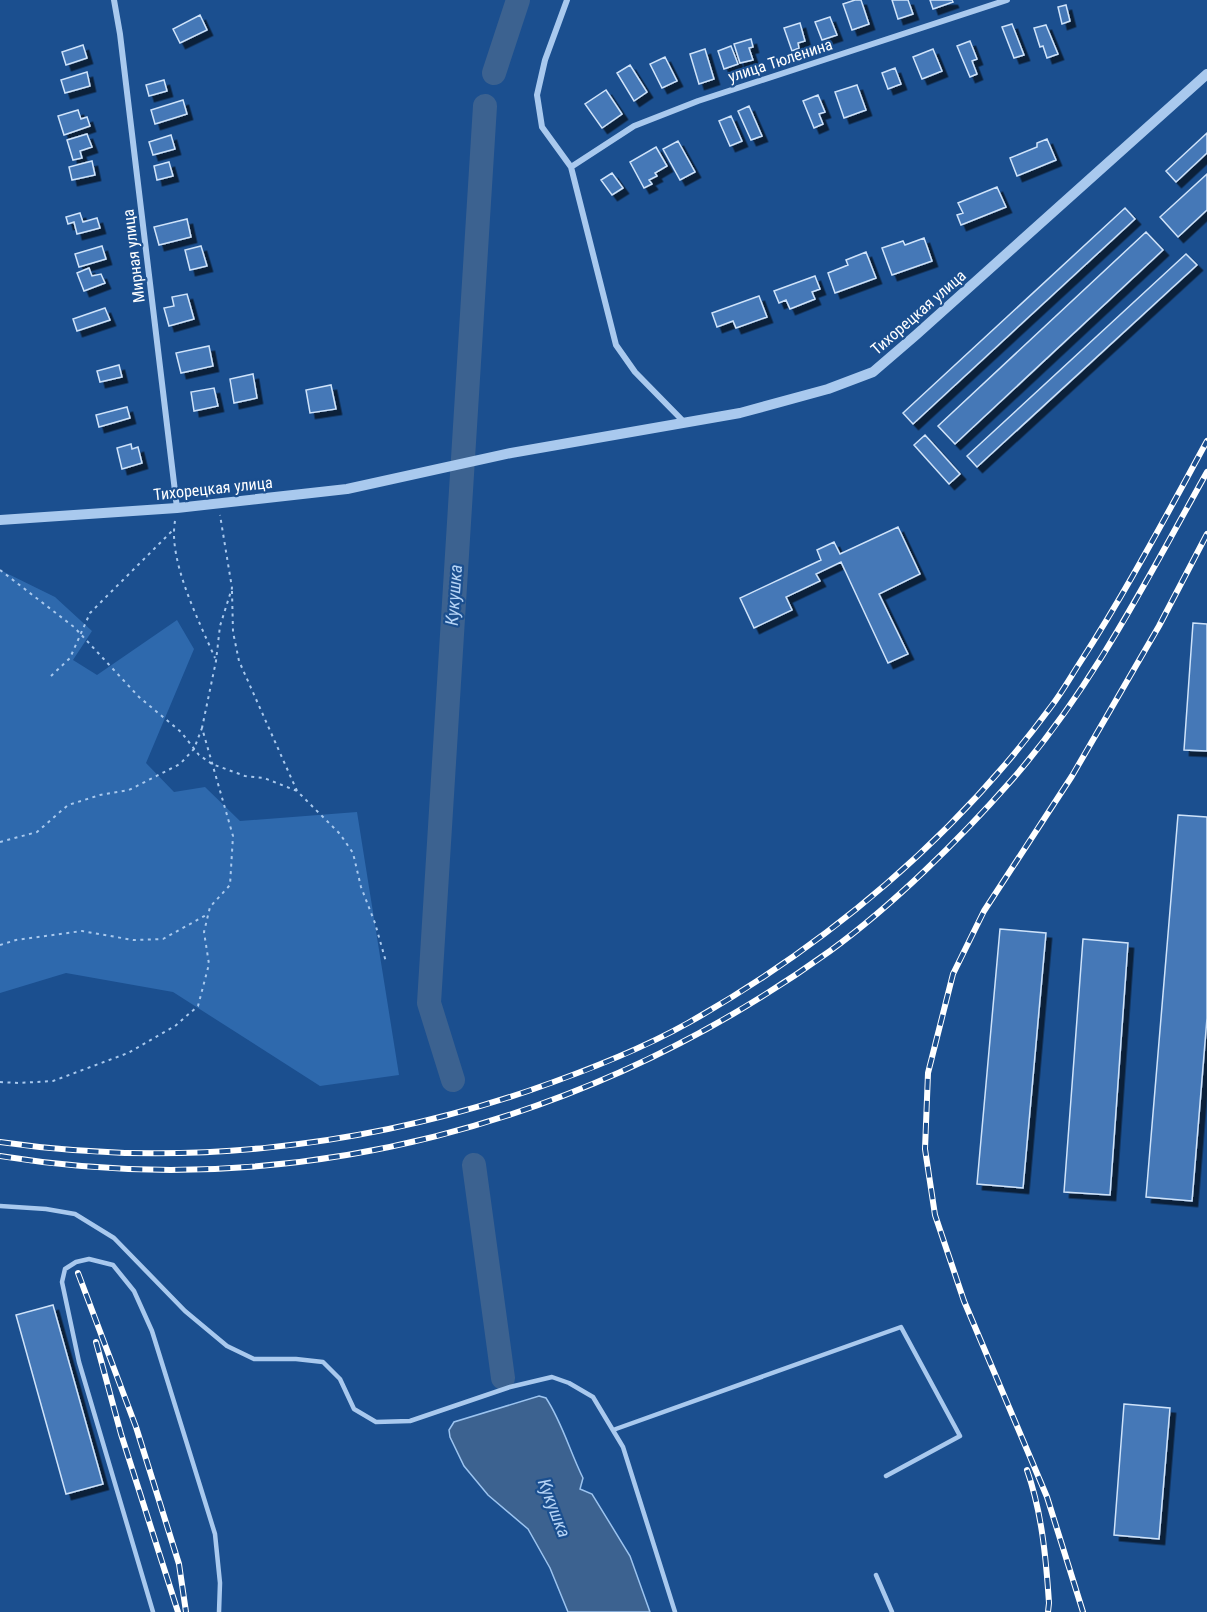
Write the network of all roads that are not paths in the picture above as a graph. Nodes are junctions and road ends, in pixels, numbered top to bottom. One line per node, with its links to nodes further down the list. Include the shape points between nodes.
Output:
1 (114, 0): 7 (street, Мирная улица)
2 (567, 0): 5 (street, via 537,95 542,127)
3 (1007, 0): 5 (street, улица Тюленина, via 698,101 634,126)
4 (1207, 74): 6 (street, Тихорецкая улица, via 873,372 828,389)
5 (571, 166): 6 (street, via 616,345 635,372)
6 (686, 423): 7 (street, Тихорецкая улица, via 510,453 347,489)
7 (177, 508): 8 (street, Тихорецкая улица)
8 (0, 520)
9 (0, 1206): 10 (lane, via 75,1215 114,1238 185,1311 227,1346 254,1359 324,1362 340,1379 354,1409 376,1422 410,1421 552,1377 593,1397)
10 (613, 1430): 11 (lane, via 901,1328 960,1436); 15 (lane, via 623,1447)
11 (886, 1476)
12 (876, 1575): 16 (lane)
13 (153, 1612): 14 (lane, via 79,1362 62,1282 65,1269 89,1259 113,1265 134,1291 152,1331 215,1534)
14 (219, 1612)
15 (675, 1612)
16 (892, 1612)

